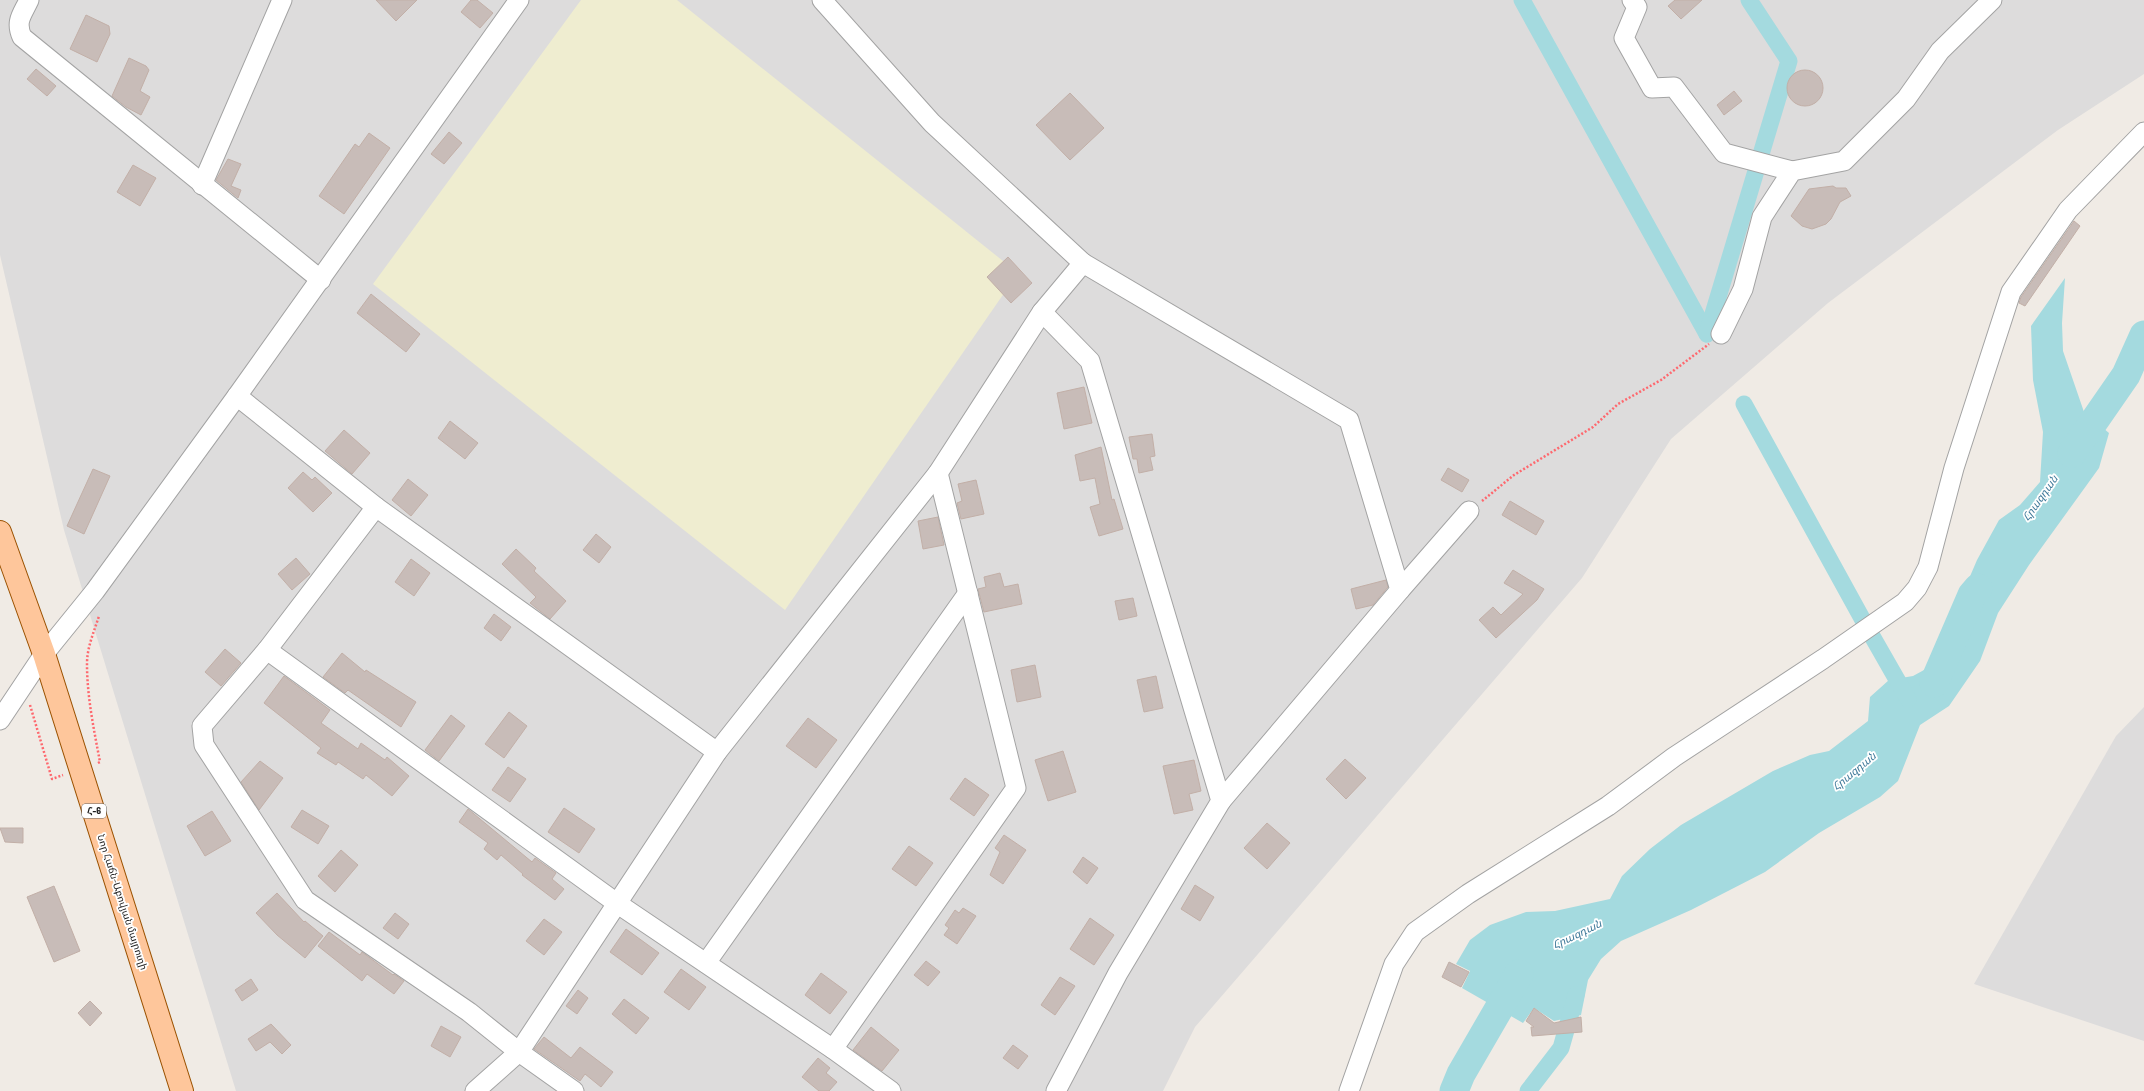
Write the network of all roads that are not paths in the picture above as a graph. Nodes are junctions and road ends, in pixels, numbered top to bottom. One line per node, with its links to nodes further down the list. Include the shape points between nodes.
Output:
1 (29, 0): 9 (street, via 19,19 18,28 22,37)
2 (282, 0): 9 (street)
3 (519, 0): 11 (street)
4 (822, 0): 10 (street, via 932,123)
5 (1632, 0): 8 (street, via 1637,7 1624,38 1652,88 1674,87 1724,153)
6 (1992, 0): 8 (street, via 1940,51 1906,99 1844,161)
7 (2144, 132): 35 (street, via 2068,210 2011,292 1954,468 1928,567 1917,588 1905,602 1823,659 1674,757 1608,806 1468,894 1415,932 1394,964)
8 (1792, 171): 13 (street, via 1762,217 1743,289)
9 (202, 185): 11 (street)
10 (1083, 263): 12 (street); 19 (street, via 1349,420)
11 (321, 280): 14 (street)
12 (1042, 312): 15 (street); 25 (street, via 1090,361)
13 (1721, 334)
14 (238, 396): 16 (street); 22 (street, via 95,591)
15 (938, 473): 20 (street); 24 (street)
16 (376, 507): 21 (street); 24 (street)
17 (1469, 511): 19 (street)
18 (0, 532): 22 (main road, Նոր Հաճն-Աբովյան մայրուղի / Հ-6)
19 (1400, 590): 25 (street)
20 (968, 593): 27 (street); 28 (street, via 1016,788)
21 (267, 650): 26 (street); 29 (street, via 202,726 204,745 305,900 469,1012)
22 (44, 654): 23 (street); 30 (main road, Նոր Հաճն-Աբովյան մայրուղի / Հ-6)
23 (0, 720)
24 (717, 752): 26 (street)
25 (1220, 801): 34 (street, via 1118,973)
26 (618, 904): 27 (street); 29 (street)
27 (706, 963): 28 (street)
28 (833, 1049): 33 (street)
29 (519, 1052): 31 (street); 32 (street)
30 (182, 1091)
31 (475, 1091)
32 (574, 1091)
33 (891, 1091)
34 (1056, 1091)
35 (1349, 1091)

